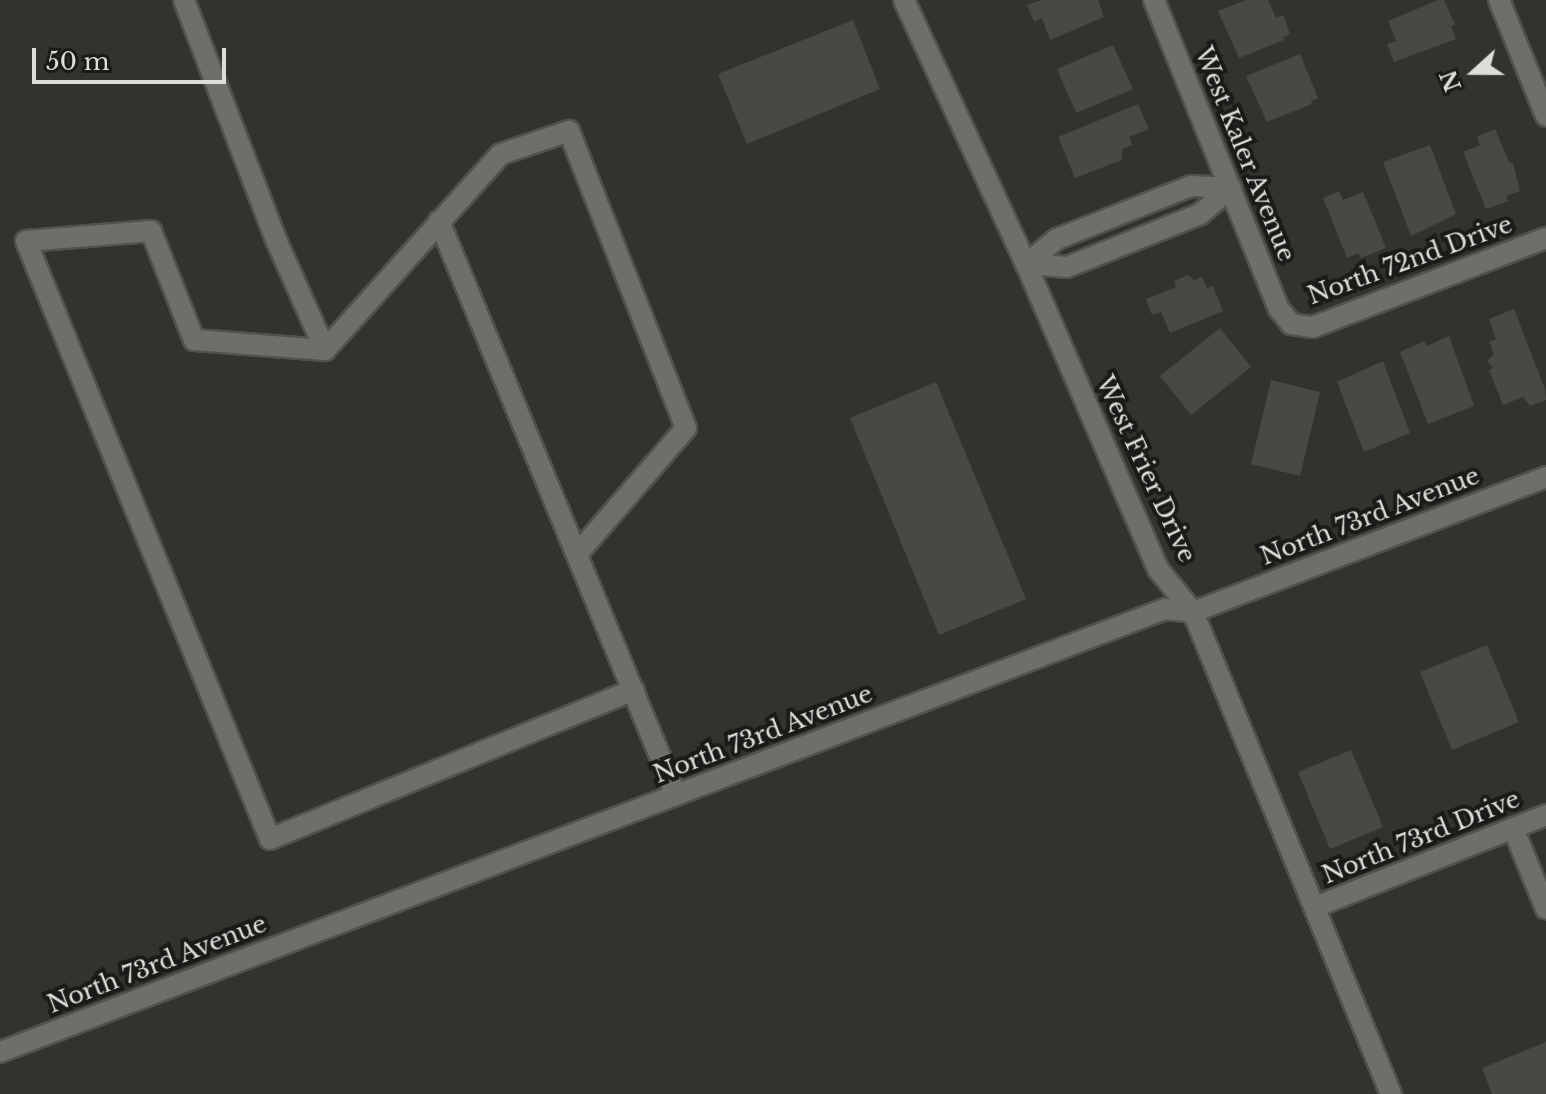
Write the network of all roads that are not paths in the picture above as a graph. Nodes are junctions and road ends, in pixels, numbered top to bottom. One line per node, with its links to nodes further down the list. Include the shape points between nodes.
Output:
1 (184, 0): 11 (street, via 277,242)
2 (904, 0): 9 (street, West Frier Drive)
3 (1154, 0): 6 (street, West Kaler Avenue)
4 (1499, 0): 5 (street)
5 (1546, 116)
6 (1231, 188): 9 (street, via 1191,186 1057,239); 9 (street, via 1200,214 1067,267); 10 (street, West Kaler Avenue, via 1279,309)
7 (439, 221): 11 (street); 13 (street); 13 (street, via 501,154 569,131 686,428)
8 (1546, 238): 10 (street, North 72nd Drive, via 1313,327)
9 (1026, 264): 14 (street, West Frier Drive, via 1158,569)
10 (1291, 324)
11 (325, 350): 15 (street, via 194,340 151,231 26,241 270,839)
12 (1546, 477): 14 (street, North 73rd Avenue)
13 (578, 553): 15 (street)
14 (1193, 612): 16 (street, North 73rd Avenue, via 1165,609); 19 (street, West Frier Drive)
15 (634, 690): 16 (street)
16 (676, 795): 21 (street, North 73rd Avenue)
17 (1546, 815): 18 (street, North 73rd Drive)
18 (1513, 828): 19 (street, North 73rd Drive); 20 (street)
19 (1315, 907): 22 (street, West Frier Drive)
20 (1546, 909)
21 (0, 1052)
22 (1391, 1094)

